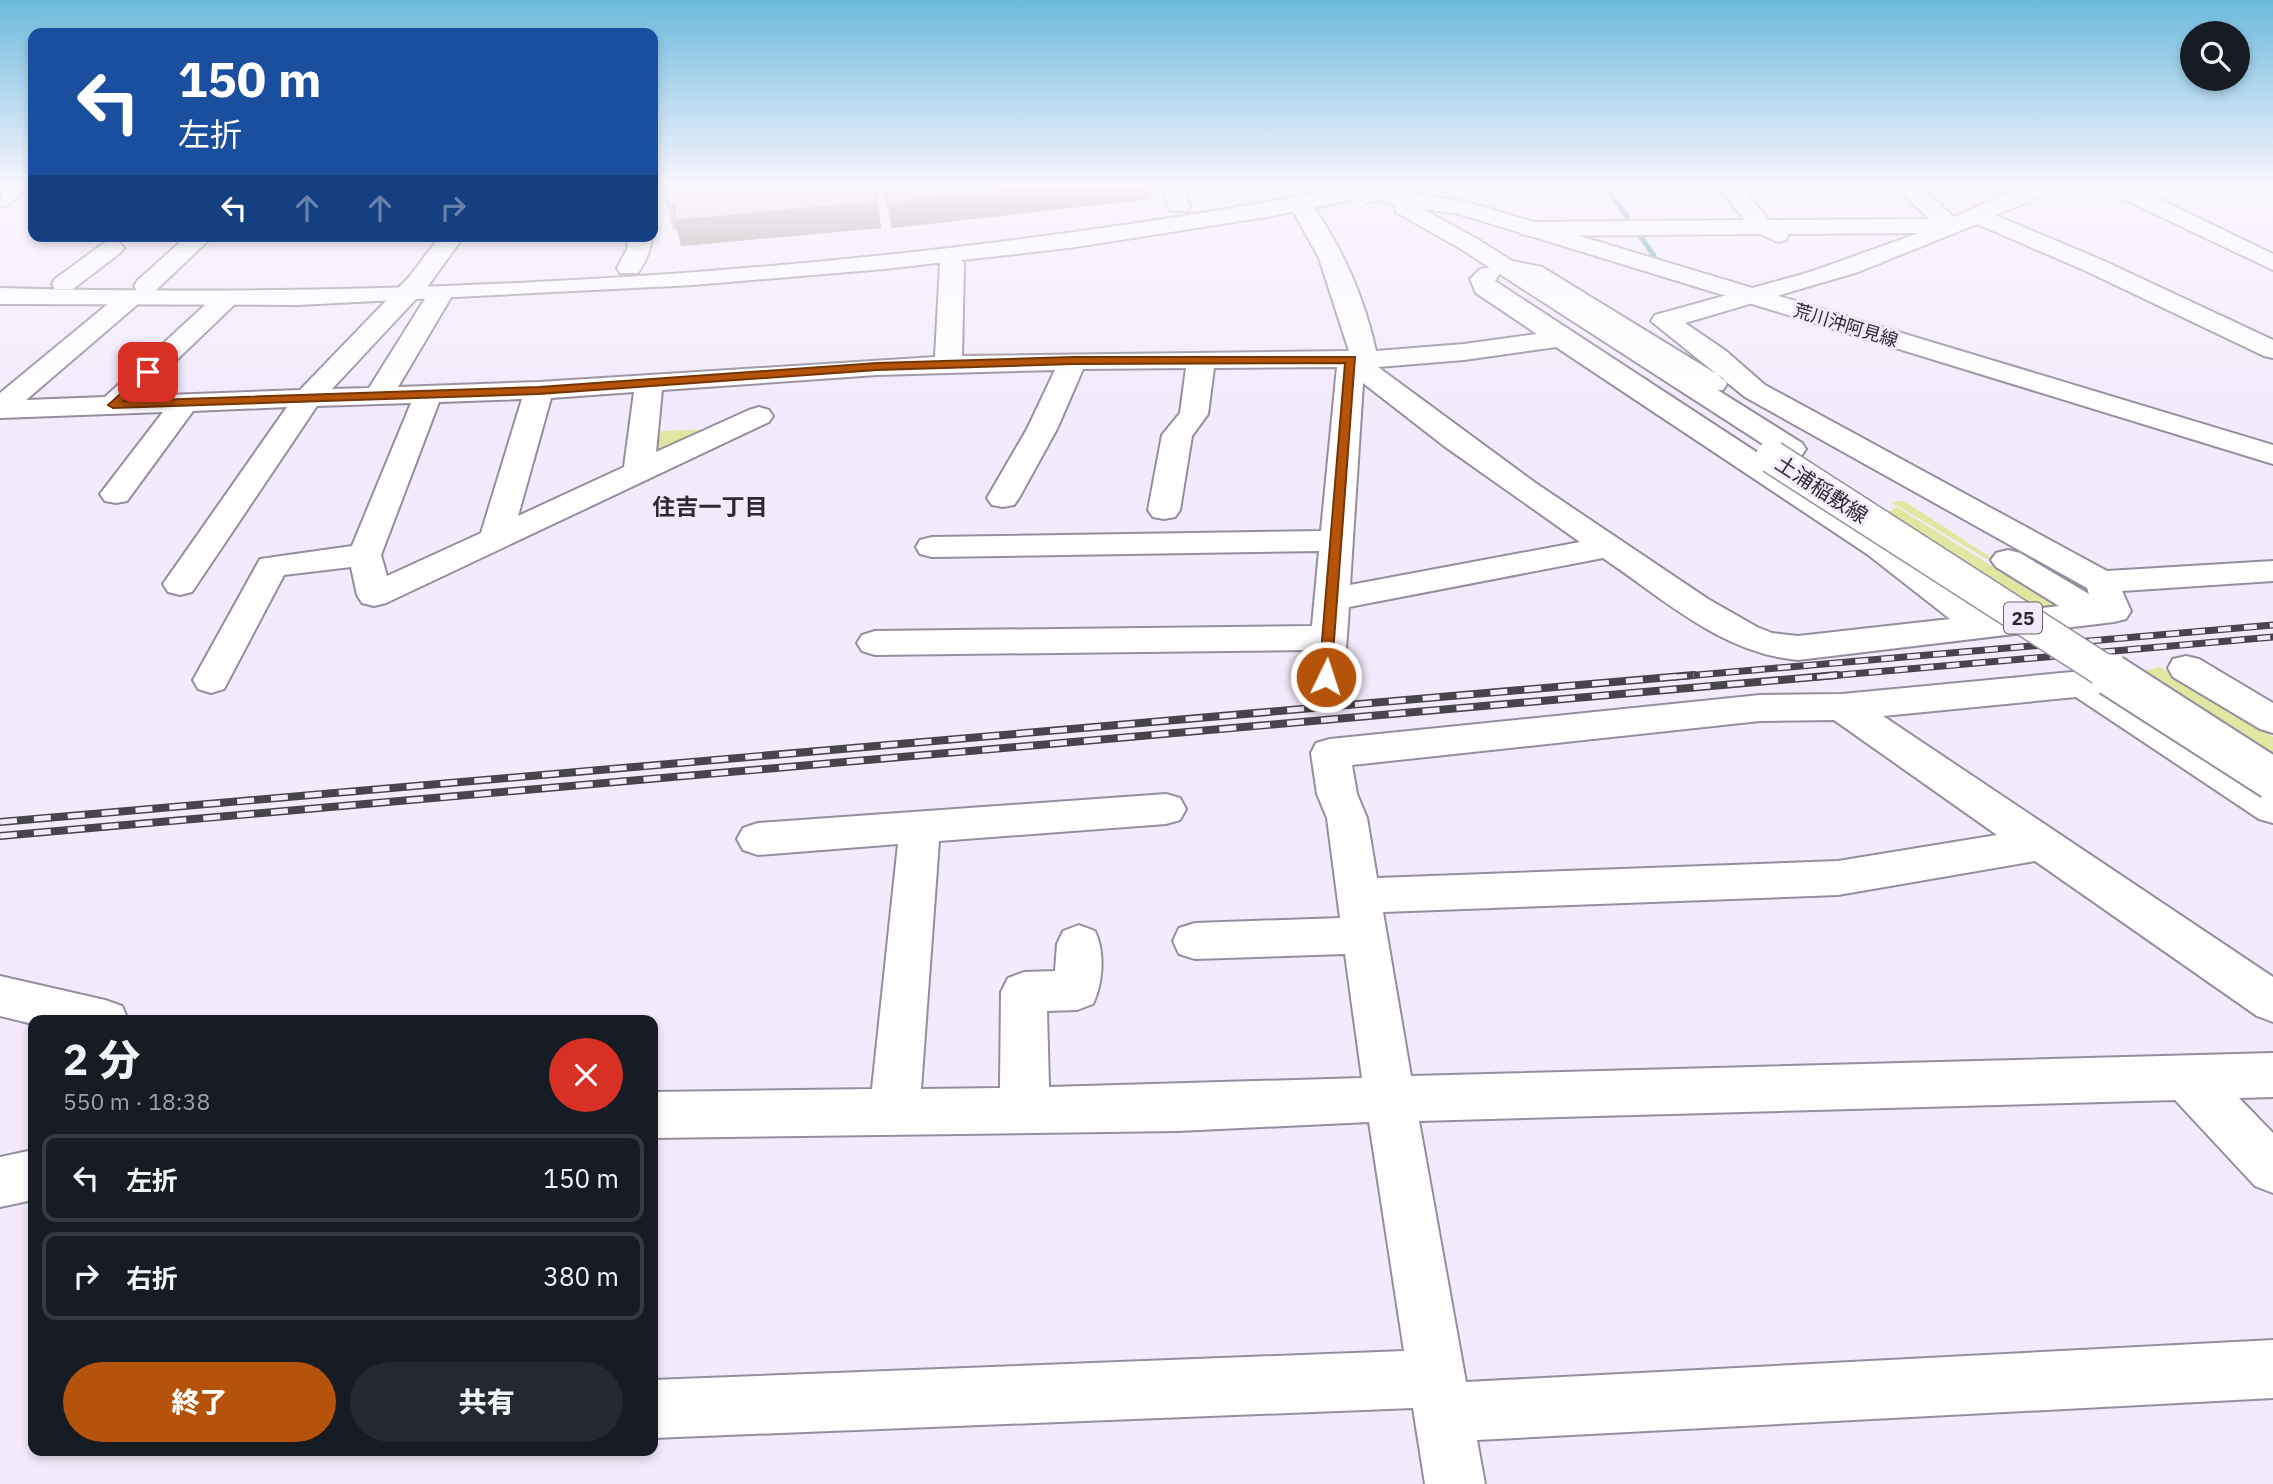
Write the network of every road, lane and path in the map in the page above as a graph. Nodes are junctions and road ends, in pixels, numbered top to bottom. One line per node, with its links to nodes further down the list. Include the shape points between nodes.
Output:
1 (99, 257): 21 (street)
2 (177, 257): 23 (street)
3 (439, 257): 22 (street)
4 (634, 257): 16 (street)
5 (786, 257): 19 (street)
6 (861, 257): 19 (street)
7 (995, 257): 15 (street)
8 (1331, 257): 31 (street)
9 (1471, 257): 17 (street, 土浦稲敷線 / 25)
10 (1483, 257): 17 (street, 土浦稲敷線 / 25)
11 (1623, 257): 25 (street, 荒川沖阿見線)
12 (1817, 257): 18 (street)
13 (1874, 257): 18 (street)
14 (2075, 257): 30 (street)
15 (952, 264): 19 (street, via 819,276); 34 (street)
16 (629, 268): 19 (street); 22 (street)
17 (1496, 270): 28 (street, via 1532,272); 29 (street, via 1482,279 1485,288); 44 (street, 土浦稲敷線 / 25)
18 (1838, 270): 25 (street)
19 (697, 271): 22 (street)
20 (0, 281): 21 (street)
21 (64, 284): 23 (street)
22 (420, 290): 23 (street); 26 (street); 38 (street); 39 (street)
23 (137, 293): 24 (street); 26 (street); 42 (street)
24 (0, 296)
25 (1754, 297): 27 (street); 45 (street, 荒川沖阿見線)
26 (227, 299): 41 (street)
27 (1664, 321): 28 (street); 44 (street, via 1716,356)
28 (1624, 329): 44 (street)
29 (1562, 338): 31 (street, via 1464,352); 59 (street, via 1879,547)
30 (2273, 350)
31 (1357, 359): 33 (street); 51 (street); 53 (street, via 1422,419)
32 (1073, 361): 33 (street); 34 (street); 48 (street)
33 (1201, 361): 49 (street, via 1194,414 1177,435)
34 (948, 365): 35 (street)
35 (649, 383): 36 (street); 46 (street)
36 (539, 390): 37 (street); 50 (street)
37 (428, 395): 38 (street); 54 (street)
38 (378, 396): 39 (street)
39 (308, 398): 40 (street); 56 (street)
40 (185, 402): 41 (street); 47 (street)
41 (113, 405): 42 (street)
42 (0, 408)
43 (759, 416): 46 (street)
44 (1772, 423): 57 (street); 67 (street, 土浦稲敷線 / 25); 68 (street, 土浦稲敷線 / 25, bridge)
45 (2273, 455)
46 (639, 472): 50 (street)
47 (116, 494)
48 (1003, 498)
49 (1164, 510)
50 (495, 539): 54 (street, via 374,596)
51 (1338, 541): 52 (street); 58 (street)
52 (932, 547)
53 (1607, 547): 58 (street); 59 (street, via 1764,643 1798,648)
54 (365, 555): 64 (street, via 272,566)
55 (2273, 571): 57 (street)
56 (180, 584)
57 (2099, 598): 59 (street)
58 (1333, 599): 60 (street)
59 (1985, 627)
60 (1329, 638): 61 (street); 63 (street)
61 (875, 643)
62 (2186, 668): 66 (street)
63 (1326, 677)
64 (211, 680)
65 (1842, 707): 69 (street, via 2083,684); 73 (street); 74 (street, via 1760,708 1330,753 1337,794 1347,818)
66 (2273, 720)
67 (2273, 754)
68 (2273, 779)
69 (2273, 808)
70 (1166, 809): 71 (street)
71 (920, 827): 72 (street); 84 (street)
72 (758, 839)
73 (2043, 843): 74 (street, via 1838,878); 78 (street)
74 (1362, 915): 75 (street); 82 (street)
75 (1195, 941)
76 (1079, 944): 83 (street, via 1077,989 1024,992)
77 (0, 996): 79 (street)
78 (2273, 1002)
79 (83, 1015)
80 (2273, 1075): 81 (street)
81 (2187, 1078): 82 (street); 86 (street)
82 (1390, 1099): 83 (street); 90 (street)
83 (1025, 1110): 84 (street)
84 (894, 1112): 85 (street)
85 (658, 1115)
86 (2273, 1170)
87 (28, 1176): 88 (street)
88 (0, 1182)
89 (2273, 1369): 90 (street)
90 (1442, 1395): 91 (street); 92 (street)
91 (658, 1409)
92 (1455, 1484)

